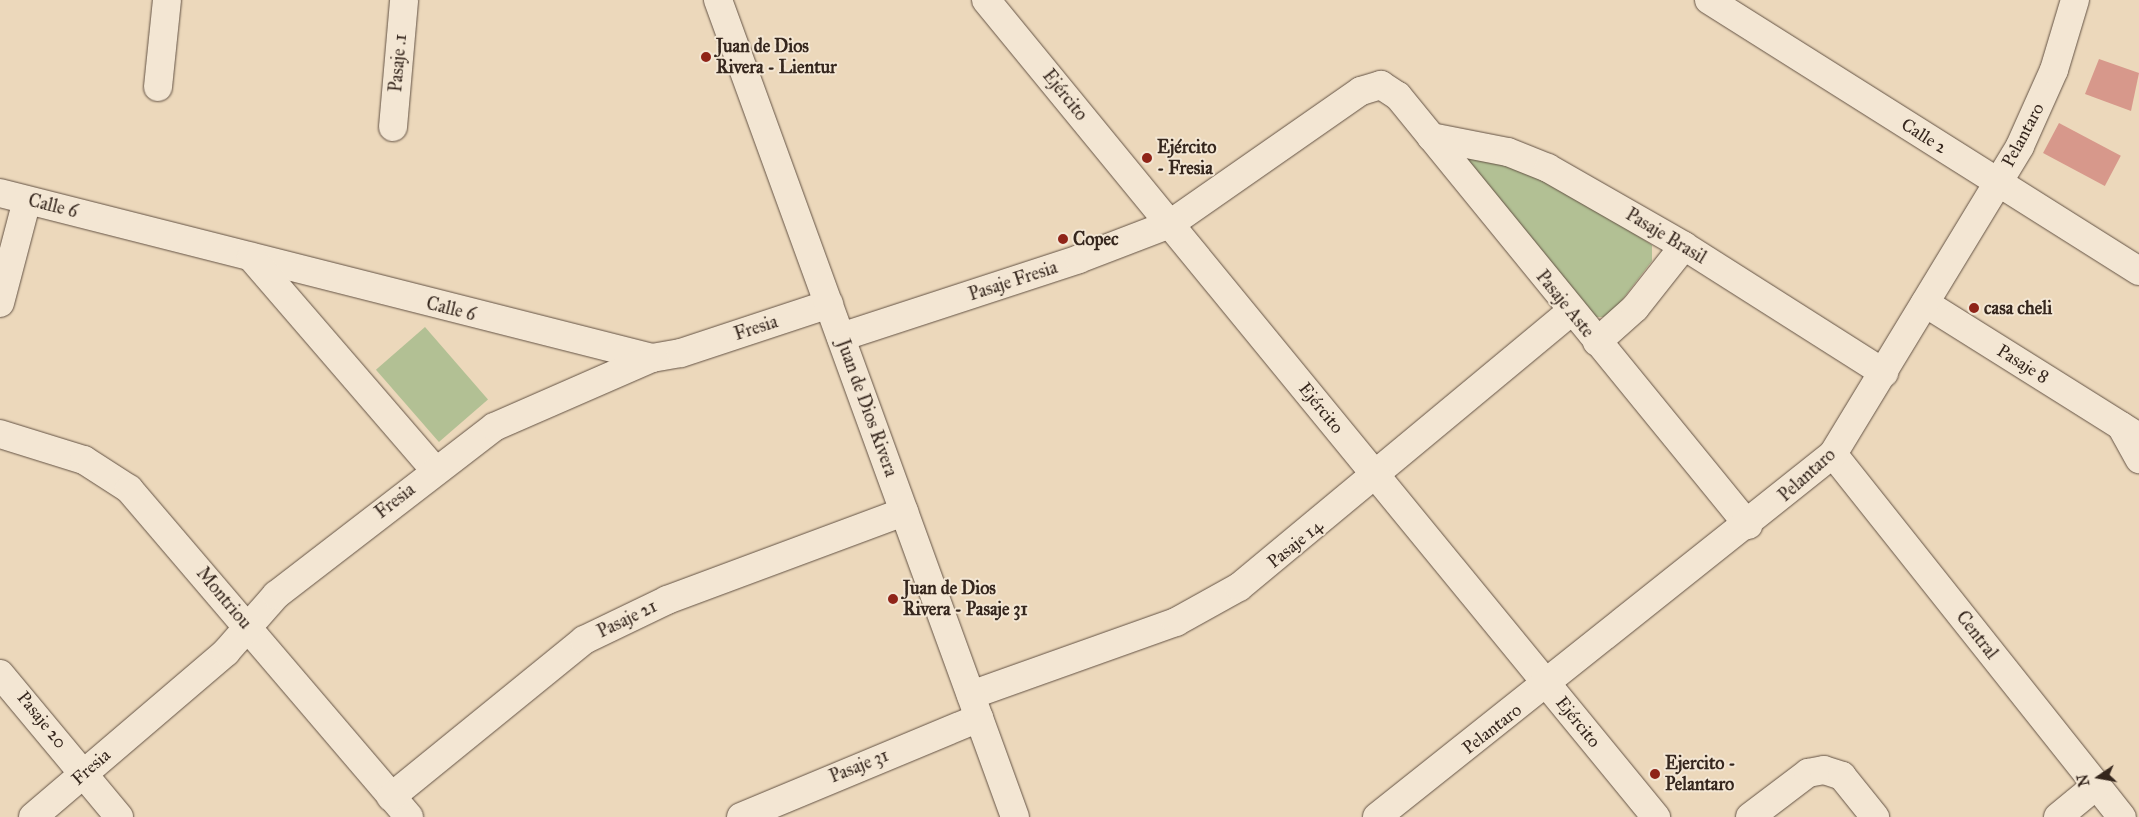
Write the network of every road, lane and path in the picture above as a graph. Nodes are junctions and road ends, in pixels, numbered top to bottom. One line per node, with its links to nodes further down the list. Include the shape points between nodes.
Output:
1 (167, 0): 8 (street)
2 (404, 0): 9 (street, Pasaje .1)
3 (718, 0): 20 (street, Juan de Dios Rivera)
4 (986, 0): 14 (street, Ejército)
5 (1709, 0): 11 (street, Calle 2)
6 (2075, 0): 11 (street, Pelantaro, via 2038,109)
7 (1381, 85): 10 (street, Pasaje Aste, via 1394,92); 14 (street, Pasaje Fresia, via 1361,91)
8 (158, 87)
9 (393, 126)
10 (1431, 137): 15 (street, Pasaje Brasil, via 1533,161); 21 (street, Pasaje Aste)
11 (1998, 182): 17 (street, Calle 2); 19 (street, Pelantaro)
12 (0, 193): 13 (street, Calle 6)
13 (26, 200): 16 (street, Calle 6); 18 (street)
14 (1170, 224): 22 (street, Pasaje Fresia, via 1079,260); 31 (street, Ejército)
15 (1684, 246): 23 (street, via 1635,308); 25 (street, Pasaje Brasil)
16 (251, 257): 24 (street, Calle 6); 30 (street)
17 (2139, 271)
18 (0, 303)
19 (1925, 303): 25 (street, Pelantaro); 26 (street, Pasaje 8)
20 (829, 304): 22 (street, Juan de Dios Rivera); 24 (street, Fresia, via 681,353)
21 (1571, 311): 23 (street, Pasaje Aste); 31 (street, Pasaje 14)
22 (841, 336): 32 (street, Juan de Dios Rivera)
23 (1597, 342): 33 (street, Pasaje Aste)
24 (652, 358): 30 (street, Fresia, via 494,427)
25 (1884, 373): 28 (street, Pelantaro)
26 (2130, 431): 29 (street, Pasaje 8)
27 (0, 434): 34 (street, Montriou, via 84,460 129,489)
28 (1833, 454): 33 (street, Pelantaro); 39 (street, Central)
29 (2139, 459)
30 (435, 470): 34 (street, Fresia, via 276,595)
31 (1377, 476): 36 (street, Ejército); 37 (street, Pasaje 14, via 1264,569 1213,603)
32 (904, 512): 37 (street, Juan de Dios Rivera); 40 (street, Pasaje 21, via 667,600 584,640)
33 (1748, 525): 36 (street, Pelantaro)
34 (248, 627): 38 (street, Fresia, via 226,652); 40 (street, Montriou)
35 (0, 674): 38 (street, Pasaje 20)
36 (1548, 685): 45 (street, Pelantaro); 46 (street, Ejército)
37 (975, 706): 43 (street, Pasaje 31); 44 (street, Juan de Dios Rivera)
38 (85, 773): 41 (street, Fresia); 42 (street, Pasaje 20)
39 (2097, 785): 49 (street); 50 (street, Central)
40 (400, 807)
41 (33, 817)
42 (119, 817)
43 (741, 817)
44 (1015, 817)
45 (1377, 817)
46 (1656, 817)
47 (1750, 817): 48 (street, via 1808,773 1824,770 1842,776)
48 (1875, 817)
49 (2058, 817)
50 (2122, 817)

